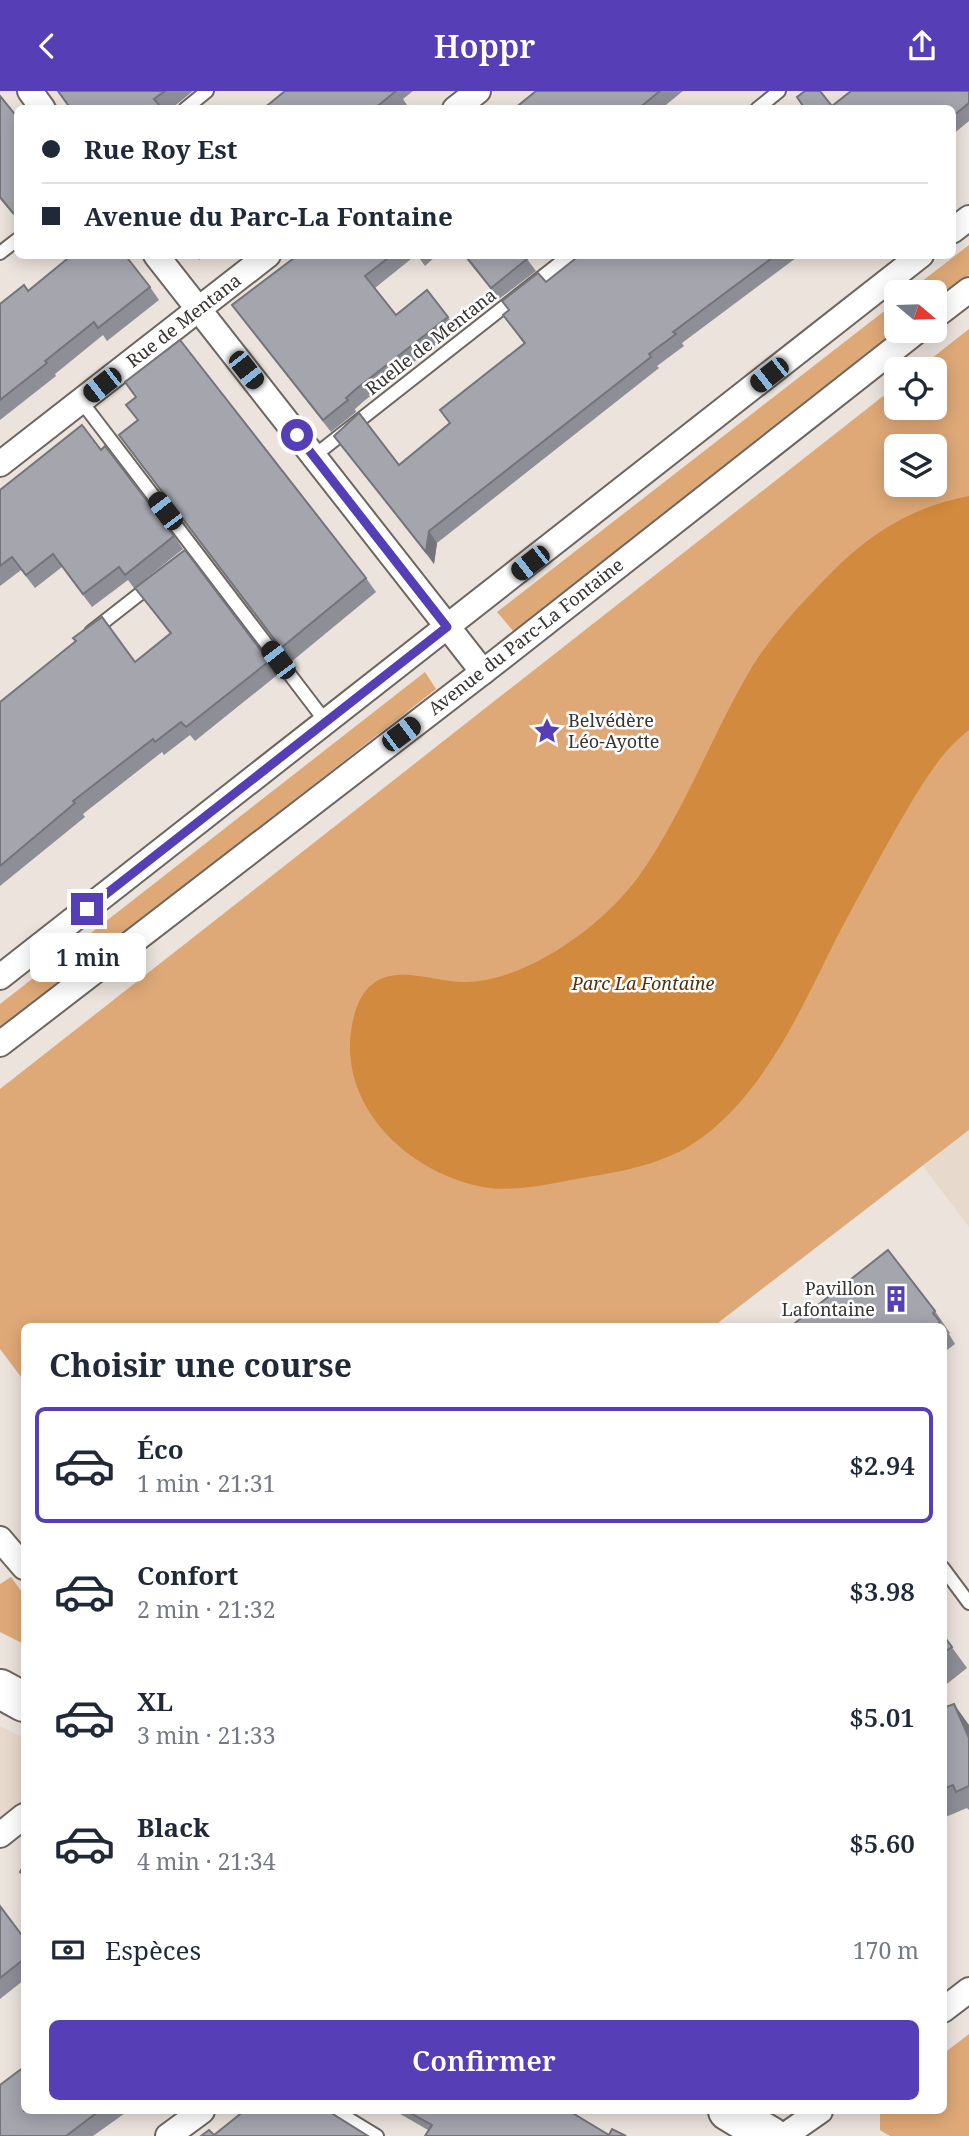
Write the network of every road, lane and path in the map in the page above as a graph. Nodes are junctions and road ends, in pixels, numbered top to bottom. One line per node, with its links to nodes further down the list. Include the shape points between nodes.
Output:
1 (207, 91): 4 (lane)
2 (478, 91): 5 (street)
3 (779, 91): 6 (lane)
4 (190, 105)
5 (460, 105)
6 (762, 105)
7 (14, 242): 8 (lane)
8 (0, 253)
9 (159, 259): 15 (street)
10 (263, 259): 15 (street, Rue de Mentana)
11 (565, 259): 18 (lane, Ruelle de Mentana)
12 (916, 259): 23 (street)
13 (969, 290): 14 (street)
14 (947, 307)
15 (198, 310): 17 (street, Rue de Mentana); 18 (street)
16 (902, 343): 25 (street, Avenue du Parc-La Fontaine)
17 (81, 401): 19 (street, Rue de Mentana); 20 (lane)
18 (314, 456): 23 (street)
19 (0, 464)
20 (195, 551): 21 (lane); 26 (lane)
21 (184, 559)
22 (163, 576): 24 (lane)
23 (447, 627): 25 (street); 26 (street)
24 (76, 644)
25 (483, 672): 28 (street, Avenue du Parc-La Fontaine)
26 (326, 722): 27 (street)
27 (0, 978)
28 (0, 1044)
29 (0, 1539): 30 (street)
30 (21, 1564)
31 (947, 1573): 32 (lane)
32 (969, 1603)
33 (0, 1689): 34 (main road)
34 (21, 1700)
35 (21, 1818): 36 (street)
36 (0, 1835)
37 (969, 1990): 38 (street)
38 (947, 2007)
39 (198, 2114): 43 (street)
40 (341, 2114): 44 (lane)
41 (733, 2114): 45 (main road)
42 (816, 2114): 46 (street)
43 (169, 2136)
44 (377, 2136)
45 (770, 2136)
46 (784, 2136)

